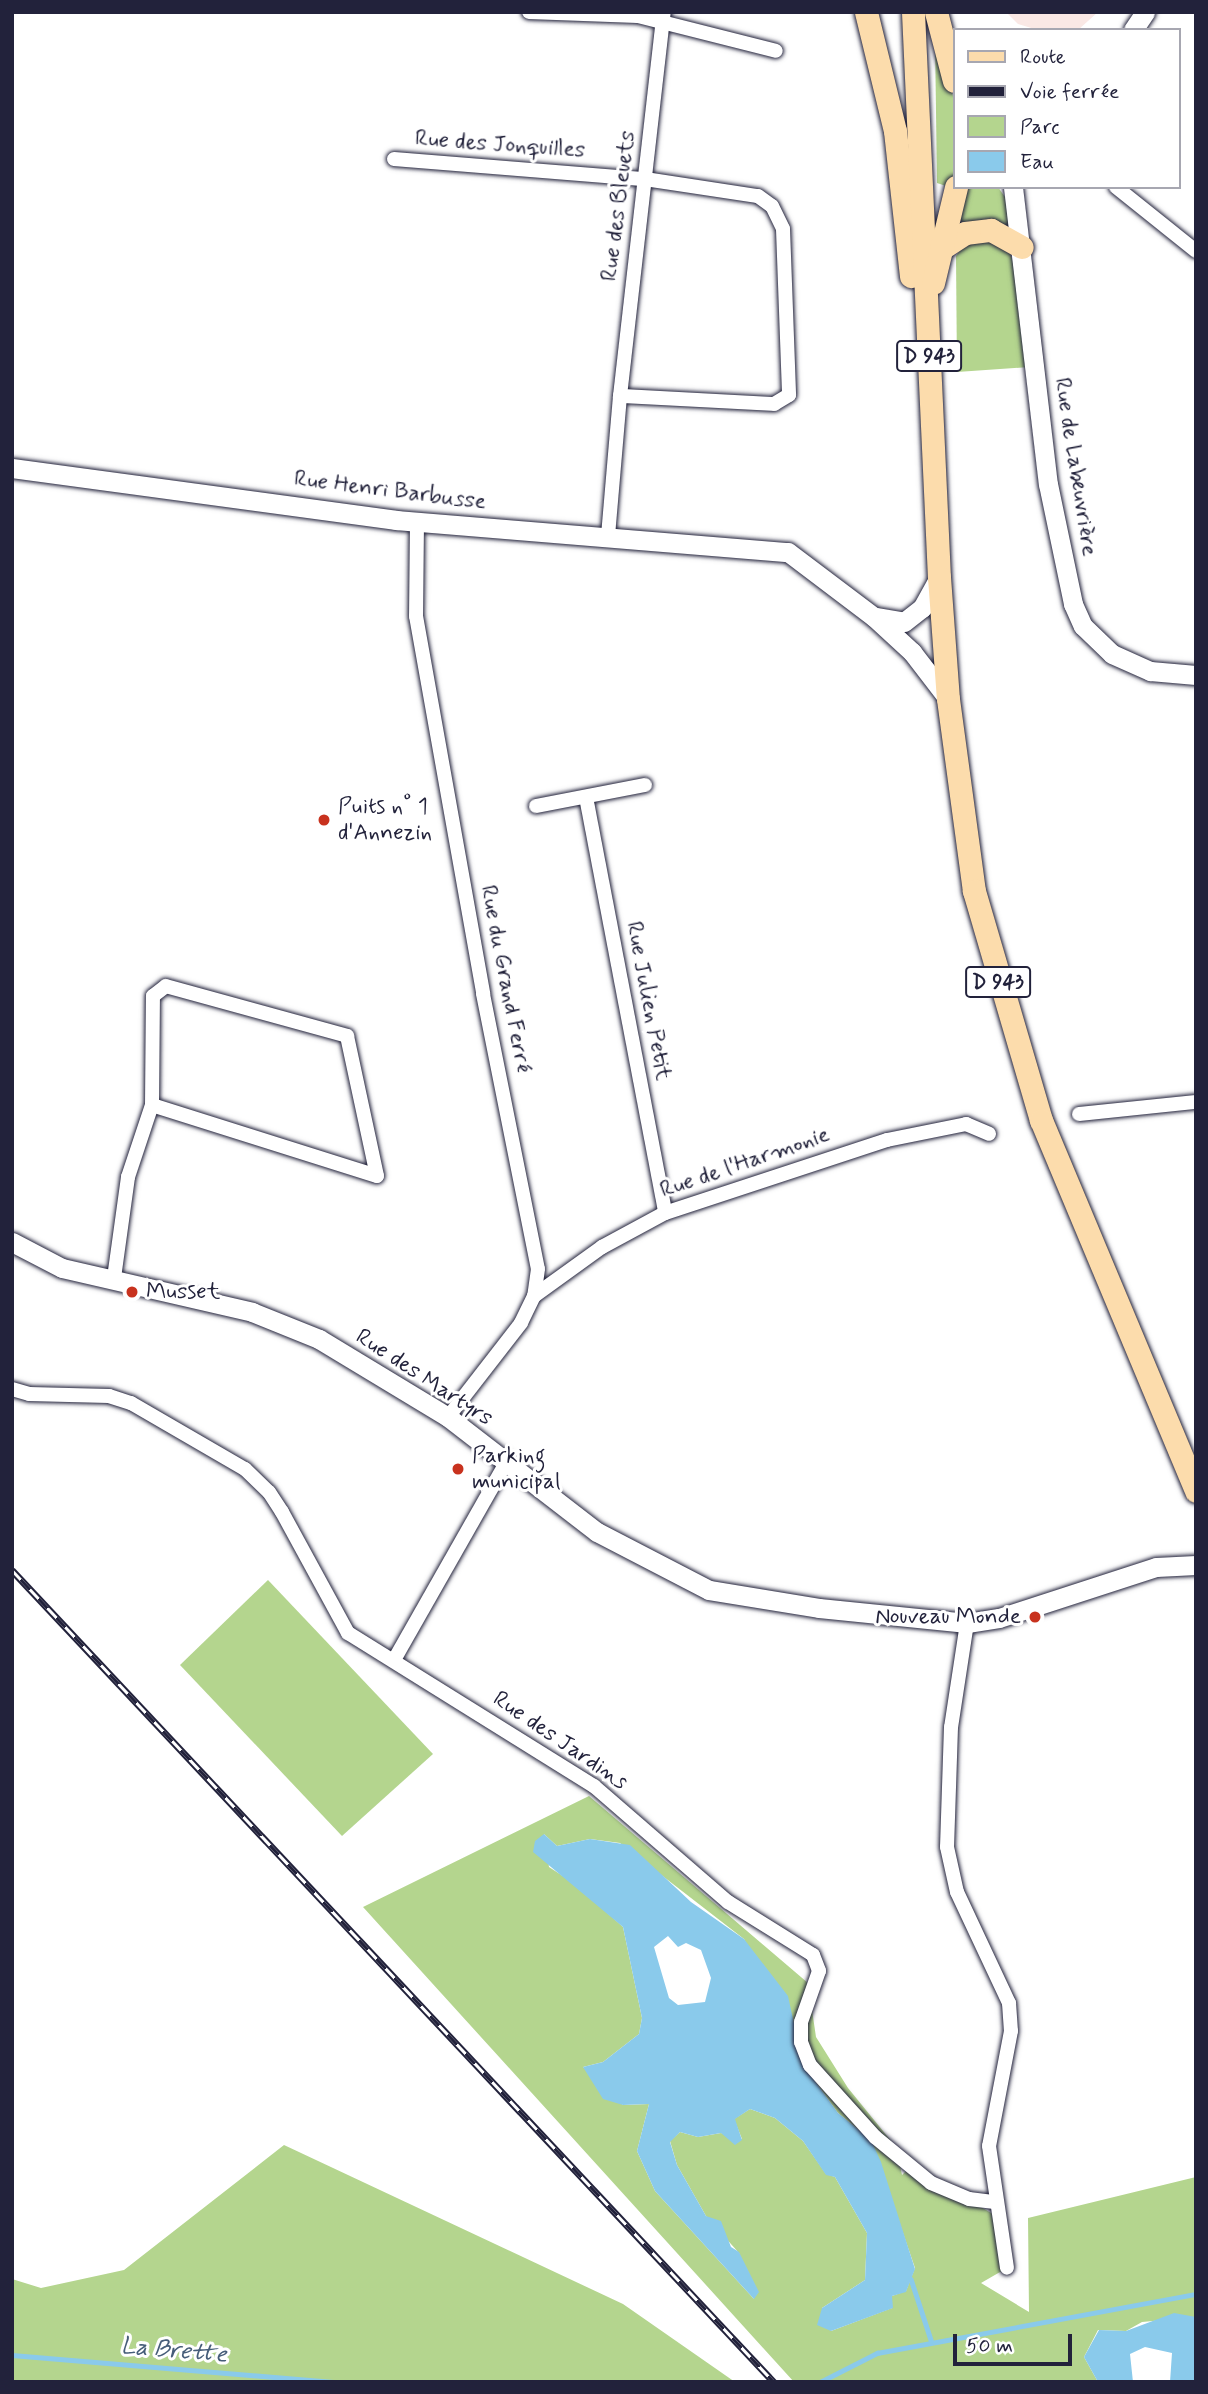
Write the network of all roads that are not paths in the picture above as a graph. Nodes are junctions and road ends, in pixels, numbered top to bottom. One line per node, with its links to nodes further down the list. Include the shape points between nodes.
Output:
1 (530, 12): 5 (street)
2 (866, 12): 18 (main road, via 895,131 913,289)
3 (913, 12): 18 (main road, D 943)
4 (1145, 12): 7 (street)
5 (664, 17): 8 (street); 11 (street, Rue des Bleuets)
6 (943, 24): 9 (main road)
7 (1134, 28)
8 (776, 51)
9 (953, 76)
10 (394, 159): 11 (street, Rue des Jonquilles)
11 (645, 179): 19 (street, Rue des Bleuets); 19 (street, Rue des Jonquilles, via 758,196 772,206 783,229 789,395 774,404)
12 (956, 189): 16 (main road)
13 (1013, 189): 15 (street, Rue de Labeuvrière)
14 (1118, 189): 17 (street)
15 (1022, 247): 16 (main road, via 991,230 965,233); 25 (street, Rue de Labeuvrière, via 1048,484 1073,604 1083,626 1112,654 1150,671)
16 (942, 248): 18 (main road)
17 (1196, 251)
18 (927, 310): 23 (main road, D 943)
19 (620, 396): 22 (street, Rue des Bleuets)
20 (12, 468): 21 (street, Rue Henri Barbusse)
21 (417, 522): 22 (street, Rue Henri Barbusse); 37 (street, Rue du Grand Ferré, via 416,616 483,994 538,1269)
22 (608, 536): 24 (street, Rue Henri Barbusse, via 788,552)
23 (939, 577): 24 (street, via 922,608 904,622); 26 (main road, D 943)
24 (874, 617): 26 (street, Rue Henri Barbusse, via 918,659)
25 (1196, 676)
26 (947, 699): 41 (main road, D 943, via 974,891 1006,1012 1041,1120)
27 (645, 785): 28 (street)
28 (586, 797): 29 (street); 34 (street, Rue Julien Petit)
29 (536, 806)
30 (1196, 1102): 32 (street)
31 (152, 1105): 31 (street, via 218,1125 377,1176 347,1036 166,986 153,996); 36 (street, via 128,1177)
32 (1079, 1114)
33 (989, 1134): 34 (street, Rue de l'Harmonie, via 966,1124 887,1140)
34 (665, 1213): 37 (street, Rue de l'Harmonie, via 602,1247)
35 (12, 1242): 36 (street, Rue des Martyrs, via 62,1268)
36 (114, 1278): 39 (street, Rue des Martyrs, via 286,1324)
37 (534, 1296): 39 (street, Rue du Grand Ferré, via 521,1323)
38 (12, 1389): 44 (street, Rue des Jardins, via 29,1394 108,1396 131,1403 245,1469 276,1502 348,1633)
39 (447, 1418): 40 (street, Rue des Martyrs)
40 (506, 1463): 43 (street, Rue des Martyrs, via 597,1532 709,1590 819,1608); 44 (street)
41 (1196, 1491)
42 (1196, 1564): 43 (street, Rue des Martyrs, via 1156,1567 999,1618)
43 (967, 1623): 45 (street, via 951,1727 947,1847 957,1892 1009,2003 1012,2031 989,2146)
44 (394, 1660): 45 (street, Rue des Jardins, via 594,1786 728,1902 813,1955 819,1971 801,2032 810,2065 874,2137 932,2183 969,2199)
45 (995, 2202): 46 (street)
46 (1007, 2269)

